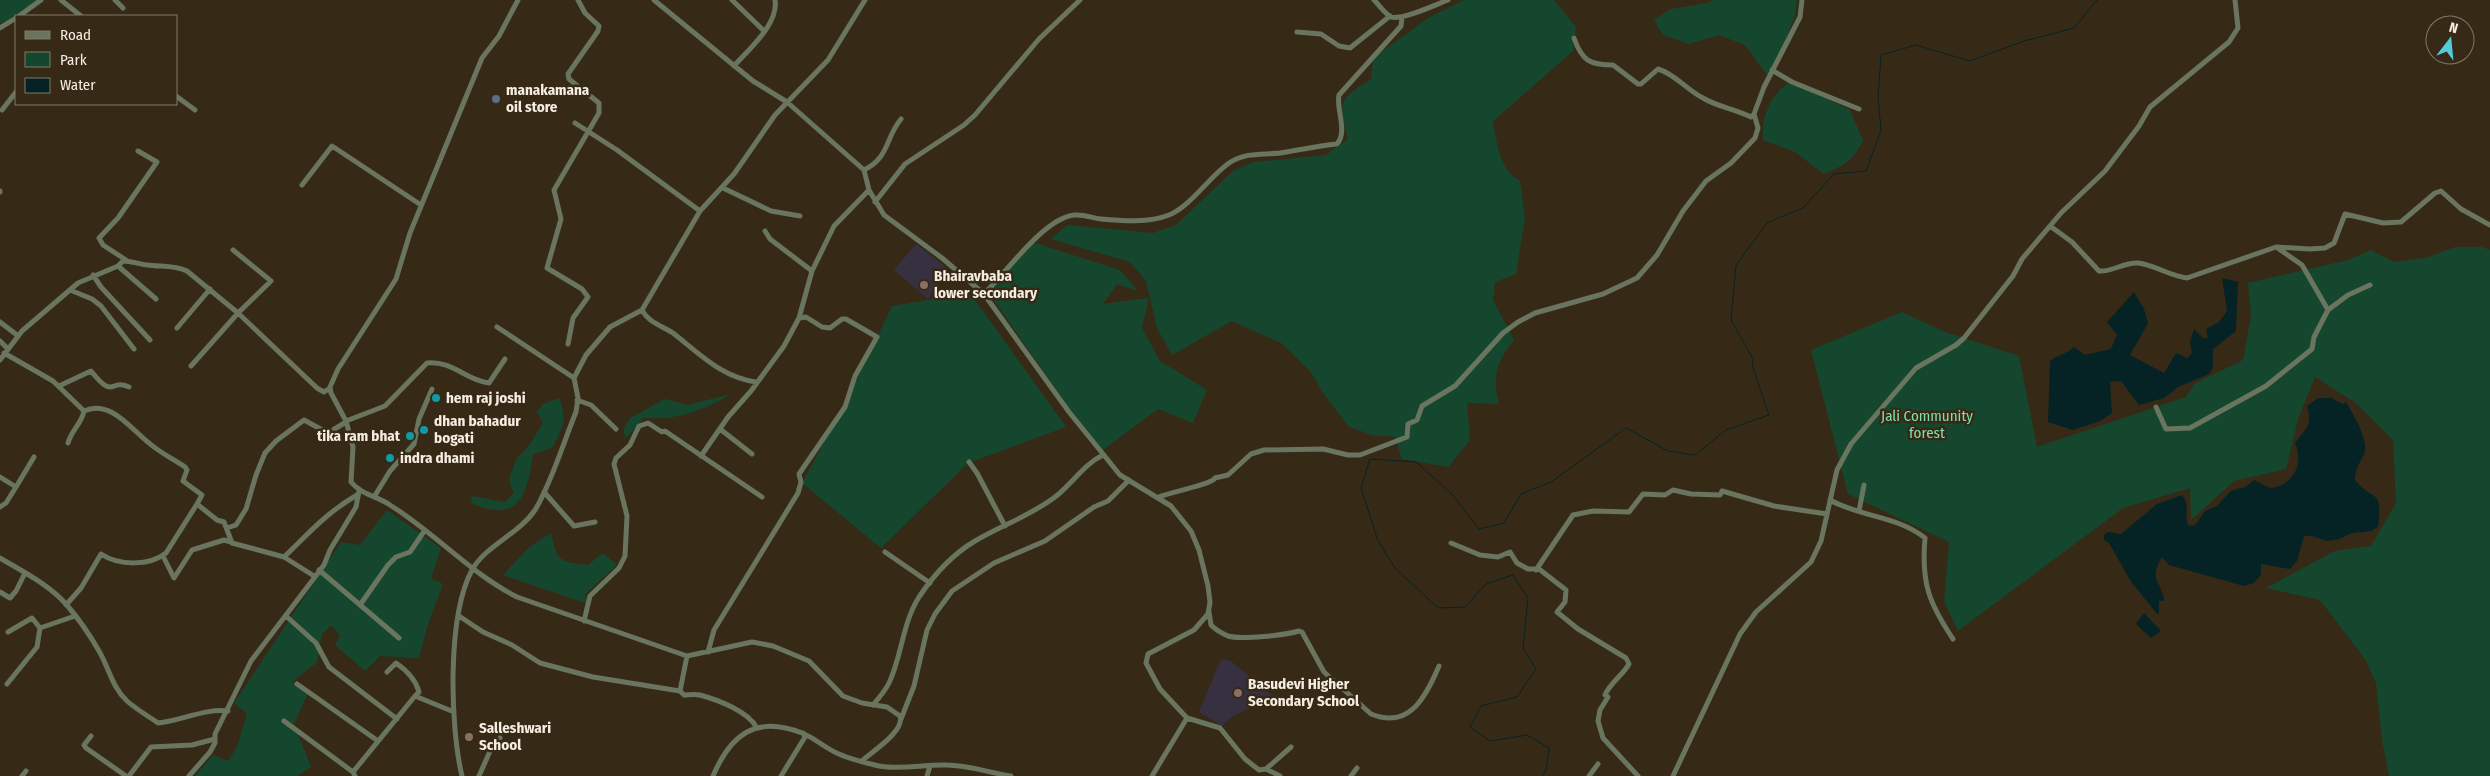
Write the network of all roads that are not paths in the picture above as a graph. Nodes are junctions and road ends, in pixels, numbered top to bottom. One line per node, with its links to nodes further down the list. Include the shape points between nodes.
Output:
1 (41, 0): 16 (street)
2 (61, 0): 17 (street)
3 (115, 0): 15 (street)
4 (518, 0): 43 (street, via 499,36 482,58)
5 (578, 0): 36 (street, via 585,13 599,26 568,74 569,79 599,103 599,113)
6 (654, 0): 25 (street)
7 (732, 0): 22 (street)
8 (775, 0): 22 (street, via 776,6)
9 (1080, 0): 42 (street, via 1039,39 975,115 904,164)
10 (1374, 0): 18 (street)
11 (1448, 0): 19 (street)
12 (1802, 0): 26 (street, via 1800,17)
13 (2235, 0): 47 (street, via 2238,28 2229,42 2150,107 2105,171)
14 (861, 1): 29 (street, via 828,60)
15 (123, 8)
16 (21, 15)
17 (80, 15)
18 (1390, 16): 19 (street); 23 (street, via 1350,48 1339,46 1321,34)
19 (1402, 17): 58 (street, via 1401,26 1339,95 1341,136 1337,144 1246,155 1219,170 1208,184 1170,214 1152,220 1073,215 1030,244)
20 (15, 19): 21 (street)
21 (0, 28)
22 (764, 31): 25 (street)
23 (1297, 32)
24 (1574, 38): 33 (street, via 1578,50 1586,58 1598,66 1614,65 1638,84 1658,69 1702,98 1727,109 1750,116)
25 (734, 66): 29 (street)
26 (1772, 70): 30 (street, via 1792,82); 33 (street)
27 (15, 93): 31 (street)
28 (178, 97): 32 (street)
29 (788, 102): 38 (street); 40 (street, via 771,120)
30 (1859, 109)
31 (2, 110)
32 (195, 110)
33 (1754, 114): 102 (street, via 1758,128 1755,138 1731,163 1706,181 1656,255 1636,278 1604,294 1535,313 1518,322 1503,333 1455,386 1422,406 1417,420 1408,424 1407,437 1360,455 1348,456 1323,449 1264,450 1251,454 1228,475)
34 (902, 119): 38 (street, via 884,153)
35 (575, 123): 36 (street)
36 (589, 130): 44 (street); 70 (street, via 554,190 561,219 547,268 582,289 588,297 573,318)
37 (138, 151): 51 (street, via 157,162 118,218 99,238 103,245)
38 (864, 170): 41 (street)
39 (302, 185): 43 (street, via 332,146)
40 (723, 188): 44 (street); 45 (street, via 771,211)
41 (869, 190): 42 (street); 53 (street, via 834,226)
42 (875, 202): 58 (street, via 894,224 942,258)
43 (421, 205): 81 (street, via 396,279 338,369)
44 (700, 211): 60 (street)
45 (800, 216)
46 (2490, 225): 49 (street, via 2460,209 2441,191 2401,222 2383,223 2345,214 2334,243 2325,248)
47 (2050, 226): 49 (street, via 2072,242 2099,271 2138,263 2187,278); 104 (street, via 1964,338 1916,368 1851,444 1836,470)
48 (765, 231): 53 (street, via 770,239)
49 (2276, 247): 61 (street, via 2302,265)
50 (233, 250): 62 (street, via 271,281)
51 (126, 261): 52 (street); 56 (street, via 179,267)
52 (118, 266): 54 (street); 59 (street)
53 (812, 271): 63 (street)
54 (93, 276): 57 (street); 68 (street)
55 (2370, 285): 61 (street, via 2348,295)
56 (210, 289): 62 (street); 65 (street)
57 (70, 290): 67 (street); 72 (street, via 101,306)
58 (984, 294): 91 (street)
59 (156, 299)
60 (642, 310): 77 (street, via 610,327 596,341); 78 (street, via 649,320 675,335 712,365 735,377)
61 (2328, 310): 84 (street, via 2314,337 2312,349 2266,386 2226,410 2190,428 2166,429)
62 (238, 313): 76 (street); 81 (street, via 317,388 324,392)
63 (799, 318): 78 (street, via 784,346); 137 (street, via 806,317 830,328 846,319 877,337 855,376 845,407 799,474 798,494 714,630)
64 (0, 322): 67 (street)
65 (177, 328)
66 (496, 328): 77 (street)
67 (17, 335): 71 (street)
68 (150, 340)
69 (0, 341): 71 (street)
70 (568, 344)
71 (8, 348): 73 (street)
72 (134, 349)
73 (4, 353): 75 (street); 79 (street)
74 (505, 359): 86 (street, via 489,383 478,381 452,365 427,363 385,406)
75 (0, 360)
76 (191, 366)
77 (574, 378): 83 (street)
78 (756, 382): 88 (street)
79 (59, 386): 80 (street, via 91,371 103,386); 85 (street)
80 (129, 387)
81 (330, 387): 86 (street)
82 (432, 389): 101 (street, via 419,419 414,444 390,471)
83 (577, 400): 87 (street, via 591,405); 99 (street, via 576,412)
84 (2156, 407)
85 (84, 411): 89 (street); 105 (street, via 93,407 105,408 150,445 185,467 183,481 202,495)
86 (346, 422): 100 (street, via 353,447 351,482); 111 (street, via 328,433 304,420 276,441 265,454 242,516 236,525)
87 (616, 429)
88 (720, 429): 90 (street); 93 (street)
89 (68, 443)
90 (752, 454)
91 (1103, 454): 96 (street, via 1120,475); 110 (street, via 1056,497)
92 (34, 456): 98 (street)
93 (702, 456): 103 (street); 132 (street, via 648,422 639,426 630,445 616,458 614,464 627,516 624,556 619,568 590,596)
94 (968, 462): 110 (street)
95 (0, 477): 98 (street)
96 (1129, 480): 102 (street); 150 (street, via 1108,501 952,591 927,630 914,686)
97 (1864, 485): 107 (street)
98 (16, 487): 106 (street)
99 (544, 492): 109 (street, via 574,526); 119 (street, via 520,527)
100 (358, 493): 101 (street); 117 (street, via 318,522); 120 (street, via 356,507)
101 (374, 497): 112 (street)
102 (1158, 497): 128 (street, via 1171,506 1191,531 1208,586)
103 (762, 498)
104 (1830, 500): 107 (street); 108 (street)
105 (197, 504): 111 (street); 116 (street)
106 (0, 507)
107 (1859, 512): 136 (street, via 1907,526 1925,538 1928,593)
108 (1827, 514): 121 (street, via 1774,506 1722,491 1720,494 1673,490 1665,495 1643,494 1629,512 1593,511 1573,515); 178 (street, via 1822,541 1811,562 1756,612 1740,634)
109 (595, 522)
110 (1005, 526): 124 (street, via 957,554)
111 (228, 528): 113 (street)
112 (425, 530): 119 (street); 127 (street, via 410,552 396,557 388,565)
113 (232, 542): 116 (street, via 224,540 192,550 174,578); 117 (street)
114 (1451, 543): 121 (street, via 1480,555 1498,557 1510,552 1517,563)
115 (885, 552): 124 (street)
116 (163, 556): 126 (street, via 144,562 128,562 102,554)
117 (284, 557): 123 (street)
118 (0, 559): 122 (street)
119 (472, 569): 131 (street); 132 (street, via 517,597)
120 (319, 570): 123 (street); 127 (street)
121 (1536, 570): 177 (street, via 1566,590 1565,602 1557,612 1626,658 1629,664 1607,690 1605,695 1608,697 1598,721 1603,738)
122 (25, 573): 125 (street, via 10,598); 126 (street, via 46,586)
123 (314, 576): 130 (street)
124 (930, 583): 145 (street, via 914,605 905,627 890,682)
125 (0, 592)
126 (66, 605): 129 (street)
127 (360, 605): 135 (street)
128 (1209, 609): 139 (street, via 1211,625 1229,636 1302,632 1318,662 1333,681 1371,714 1381,718 1402,716 1415,709); 148 (street, via 1205,620 1194,630 1148,654 1146,663 1160,689)
129 (75, 616): 133 (street); 146 (street, via 100,651 120,693 127,702 158,723 218,710)
130 (286, 616): 146 (street, via 251,661); 149 (street, via 316,642 329,667)
131 (459, 616): 143 (street, via 540,663 593,677); 147 (street, via 454,642)
132 (584, 621): 138 (street)
133 (40, 628): 134 (street, via 32,618); 141 (street, via 37,647)
134 (8, 632)
135 (399, 638)
136 (1953, 639)
137 (708, 652): 138 (street); 145 (street, via 752,642 773,646 809,661 843,696)
138 (686, 656): 143 (street)
139 (1439, 666)
140 (387, 672): 144 (street, via 396,663 402,668 417,683 419,692)
141 (7, 684)
142 (297, 684): 157 (street)
143 (680, 691): 152 (street, via 684,695 700,695 731,708 753,721)
144 (415, 696): 147 (street); 149 (street)
145 (873, 705): 150 (street, via 894,709)
146 (228, 711): 156 (street)
147 (454, 712): 167 (street, via 456,750)
148 (1187, 718): 163 (street, via 1220,728 1252,766); 173 (street)
149 (397, 719): 157 (street)
150 (901, 719): 159 (street, via 894,733)
151 (284, 721): 164 (street)
152 (758, 728): 153 (street, via 772,726); 169 (street, via 742,733 731,743)
153 (802, 733): 159 (street, via 838,754); 170 (street, via 805,736)
154 (91, 736): 165 (street, via 84,745 86,748)
155 (500, 738): 168 (street, via 491,749)
156 (215, 739): 165 (street, via 192,745 152,746); 166 (street, via 210,752)
157 (378, 742): 164 (street)
158 (1291, 747): 163 (street)
159 (863, 760): 161 (street, via 894,768)
160 (1598, 764): 176 (street)
161 (930, 766): 171 (street); 172 (street, via 948,765)
162 (1357, 768): 175 (street)
163 (1266, 769): 174 (street)
164 (354, 774)
165 (128, 776)
166 (189, 776)
167 (462, 776)
168 (479, 776)
169 (713, 776)
170 (781, 776)
171 (926, 776)
172 (1011, 776)
173 (1152, 776)
174 (1280, 776)
175 (1351, 776)
176 (1589, 776)
177 (1638, 776)
178 (1673, 776)

